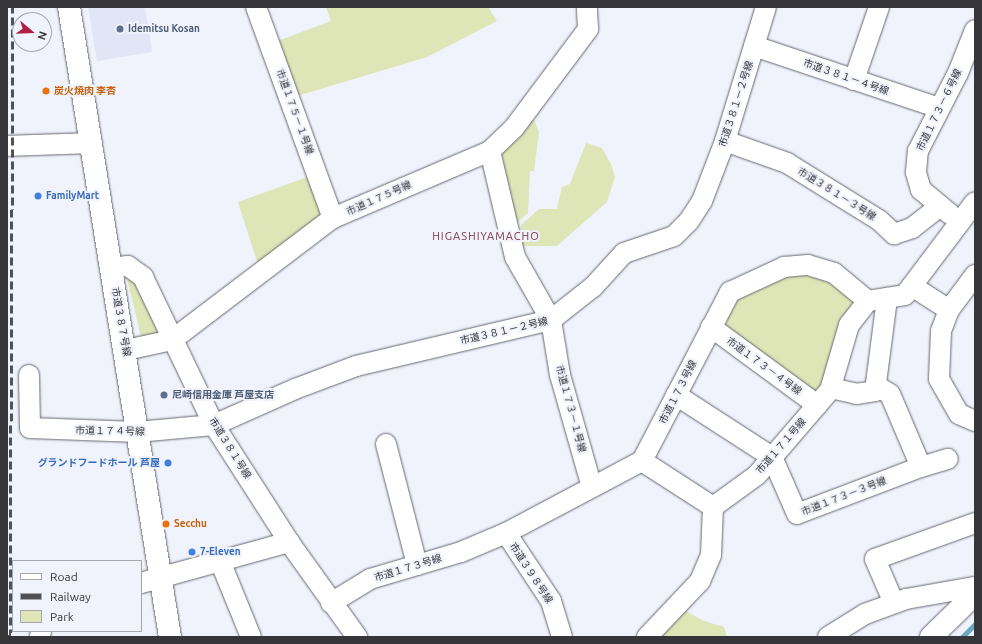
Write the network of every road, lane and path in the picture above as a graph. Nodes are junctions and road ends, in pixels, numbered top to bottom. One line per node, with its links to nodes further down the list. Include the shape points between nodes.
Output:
1 (69, 7): 11 (street, 市道３８７号線)
2 (256, 7): 16 (street, 市道１７５－１号線)
3 (587, 7): 13 (street, 市道１７５号線, via 588,29 514,128)
4 (766, 7): 7 (street, 市道３８１－２号線)
5 (879, 7): 8 (street)
6 (975, 30): 9 (street, 市道１７３－６号線, via 958,73)
7 (754, 46): 8 (street, 市道３８１－４号線); 10 (street, 市道３８１－２号線)
8 (854, 80): 9 (street, 市道３８１－４号線)
9 (939, 108): 15 (street, 市道１７３－６号線, via 918,151 916,172 921,190)
10 (725, 141): 15 (street, 市道３８１－３号線, via 788,163 879,220 894,234 912,228); 24 (street, 市道３８１－２号線, via 702,201 690,221 674,236 624,253 593,288)
11 (91, 144): 12 (street); 18 (street, 市道３８７号線)
12 (7, 146)
13 (490, 151): 16 (street, 市道１７５号線); 24 (street, 市道１７３－１号線, via 516,257)
14 (975, 202): 17 (street)
15 (940, 206): 17 (street, 市道１７３－６号線)
16 (333, 218): 26 (street, 市道１７５号線)
17 (960, 222): 20 (street)
18 (111, 268): 26 (street, 市道３８１号線, via 128,266 143,277); 27 (street, 市道３８７号線)
19 (975, 275): 23 (street)
20 (912, 286): 21 (street, via 905,295); 23 (street)
21 (887, 298): 22 (street); 29 (street)
22 (868, 301): 25 (street, 市道１７３号線, via 834,273 808,265 784,268 730,292); 30 (street, 市道１７１号線, via 849,325)
23 (949, 310): 33 (street, via 941,332 939,379 959,414)
24 (551, 320): 34 (street, 市道３８１－２号線, via 356,366 295,389); 41 (street, 市道１７３－１号線, via 560,375)
25 (711, 327): 31 (street, 市道１７３号線); 32 (street, 市道１７３－４号線)
26 (172, 340): 27 (street, 市道１７５号線); 34 (street, 市道３８１号線)
27 (126, 350): 35 (street, 市道３８７号線)
28 (29, 375): 35 (street, 市道１７４号線, via 30,428)
29 (877, 386): 30 (street, via 875,391 856,394); 40 (street, via 890,394)
30 (831, 388): 32 (street, 市道１７１号線)
31 (676, 395): 37 (street); 39 (street, 市道１７３号線)
32 (817, 405): 37 (street, 市道１７１号線)
33 (975, 420)
34 (214, 425): 35 (street, 市道１７４号線); 45 (street, 市道３８１号線)
35 (137, 432): 48 (street, 市道３８７号線)
36 (386, 444): 47 (street)
37 (772, 457): 40 (street, 市道１７３－３号線, via 797,514); 42 (street, 市道１７１号線, via 757,475)
38 (948, 459): 40 (street, 市道１７３－３号線)
39 (642, 461): 41 (street, 市道１７３号線); 42 (street)
40 (921, 467)
41 (592, 487): 44 (street, 市道１７３号線)
42 (713, 508): 57 (street, via 711,555 700,581)
43 (975, 523): 52 (street, via 875,559)
44 (506, 533): 47 (street, 市道１７３号線, via 461,552); 56 (street, 市道３９８号線, via 551,602)
45 (289, 542): 46 (street); 51 (street, 市道３８１号線)
46 (220, 561): 48 (street); 54 (street)
47 (417, 565): 51 (street, 市道１７３号線, via 370,579)
48 (151, 580): 53 (street, 市道３８７号線)
49 (975, 587): 52 (street)
50 (975, 594): 59 (street)
51 (331, 603): 55 (street, 市道３８１号線)
52 (894, 603): 58 (street, via 865,614)
53 (170, 637)
54 (251, 637)
55 (357, 637)
56 (562, 637)
57 (647, 637)
58 (828, 637)
59 (931, 637)

